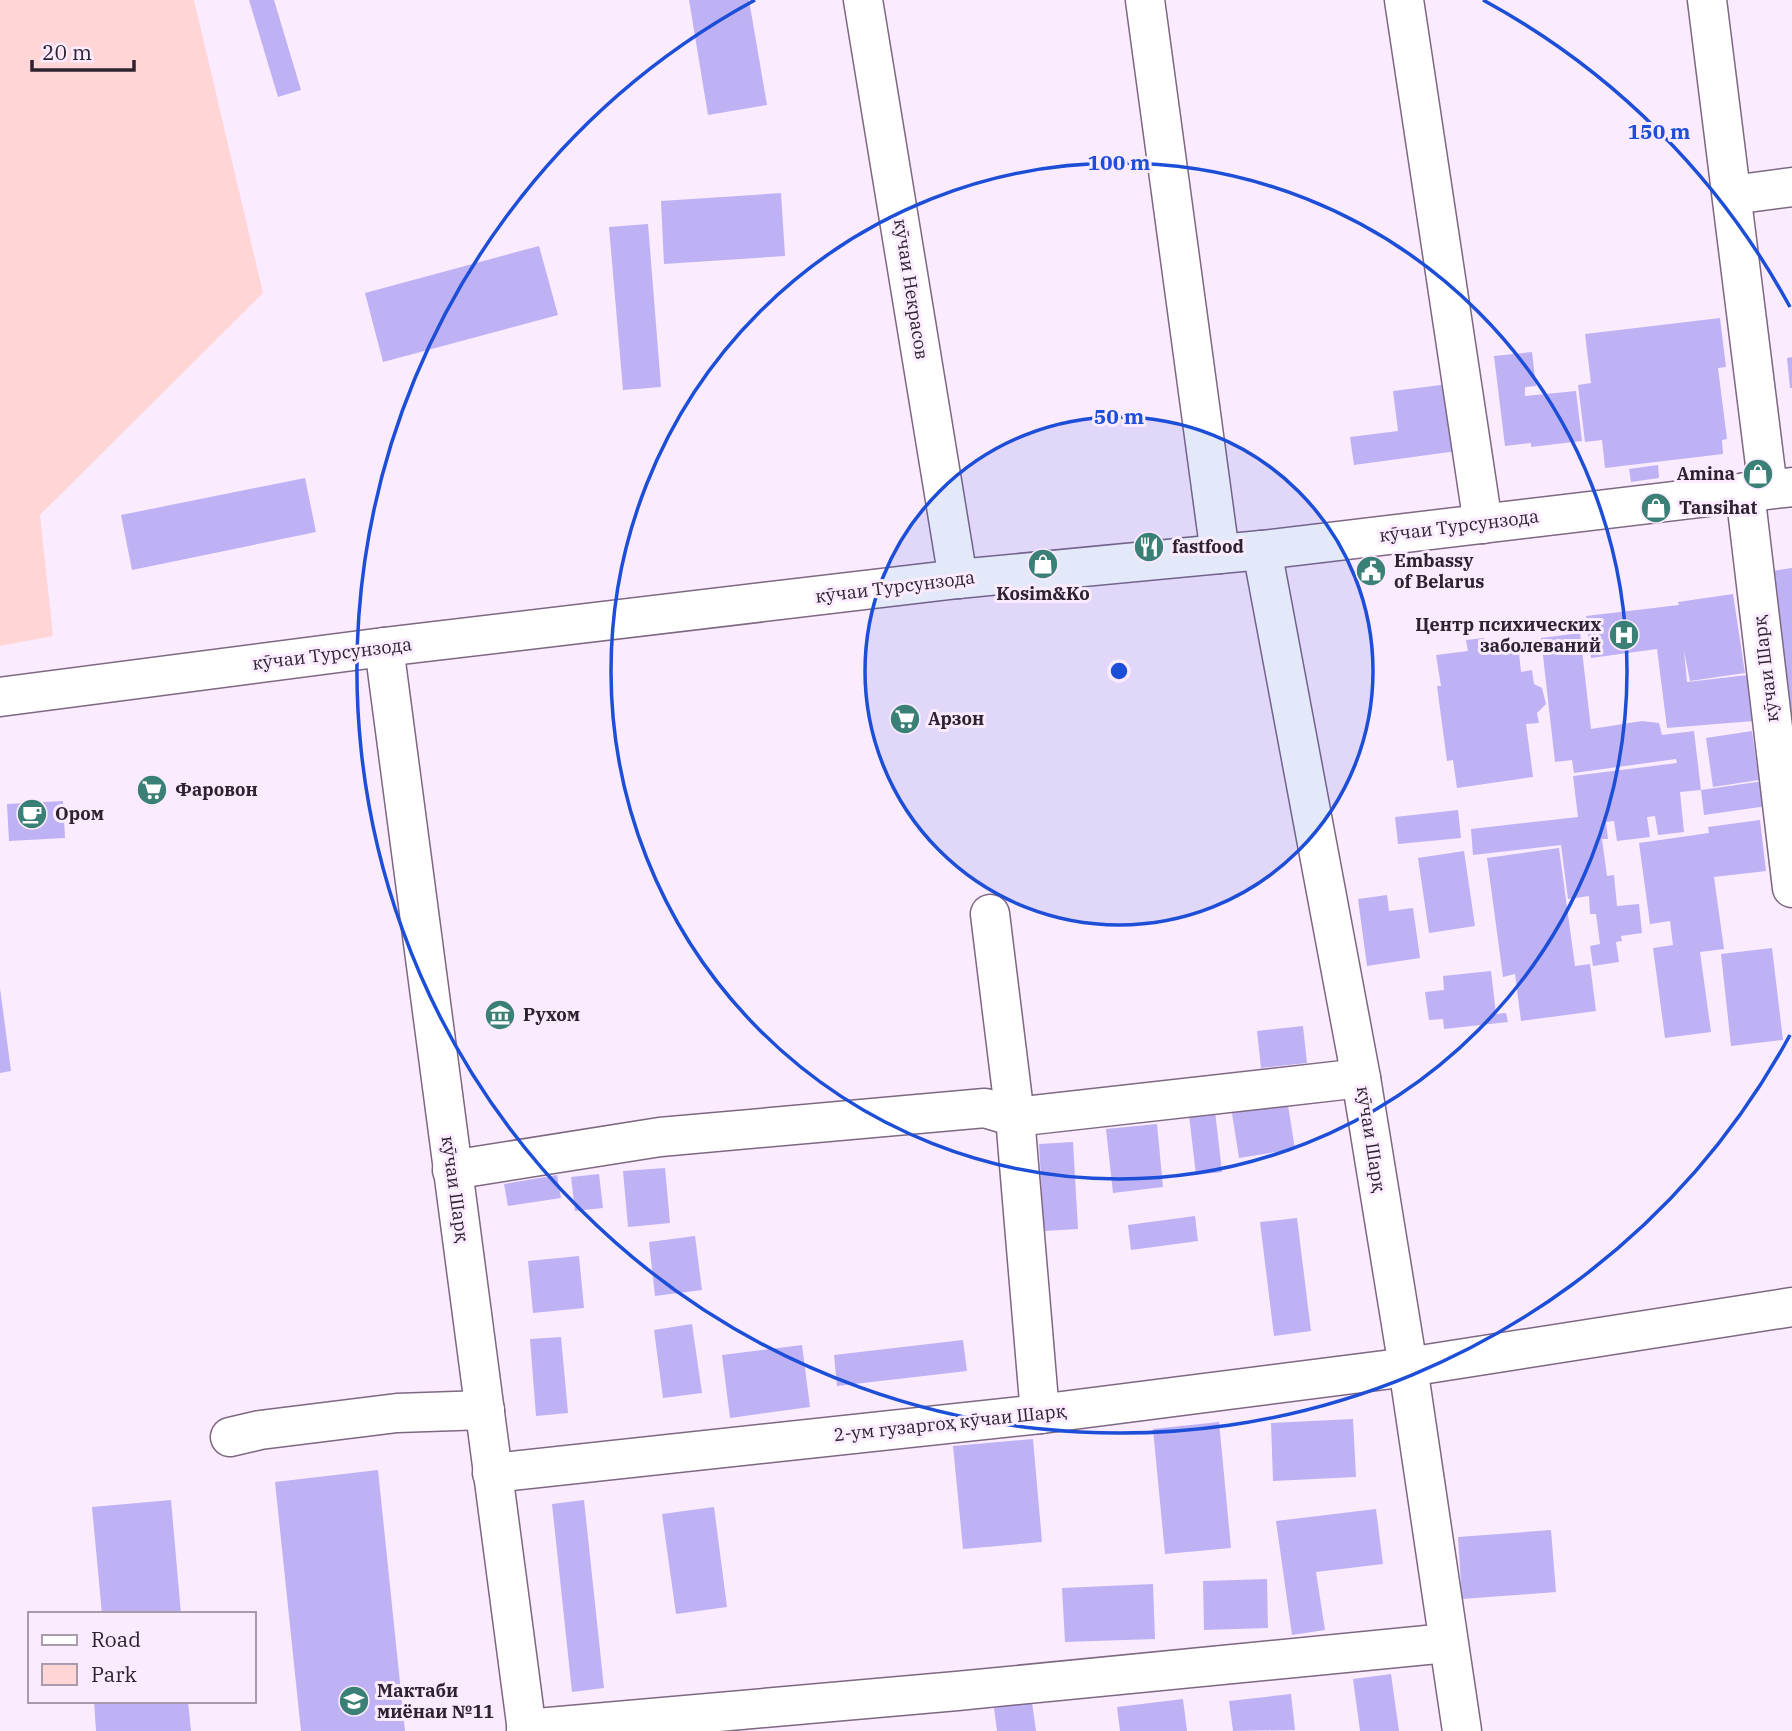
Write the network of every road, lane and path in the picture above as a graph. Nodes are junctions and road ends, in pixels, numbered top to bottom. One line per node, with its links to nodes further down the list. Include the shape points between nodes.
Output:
1 (863, 0): 11 (main road, кӯчаи Некрасов)
2 (1145, 0): 10 (main road)
3 (1404, 0): 8 (main road)
4 (1707, 0): 6 (main road, кӯчаи Шарқ)
5 (1792, 187): 6 (main road)
6 (1732, 195): 7 (main road, кӯчаи Шарқ)
7 (1768, 489): 8 (main road, кӯчаи Турсунзода); 14 (main road, кӯчаи Шарқ)
8 (1483, 524): 9 (main road, кӯчаи Турсунзода)
9 (1262, 550): 10 (main road, кӯчаи Турсунзода); 16 (main road, кӯчаи Шарқ)
10 (1220, 554): 11 (main road, кӯчаи Турсунзода)
11 (958, 579): 12 (main road, кӯчаи Турсунзода)
12 (384, 647): 13 (main road, кӯчаи Турсунзода); 18 (main road, кӯчаи Шарқ)
13 (0, 697)
14 (1792, 888)
15 (990, 914): 17 (main road)
16 (1361, 1078): 17 (main road); 20 (main road, кӯчаи Шарқ)
17 (1015, 1117): 18 (main road, via 985,1108 729,1130); 22 (main road)
18 (452, 1170): 21 (main road, кӯчаи Шарқ)
19 (1792, 1307): 20 (main road, 2-ум гузаргоҳ кӯчаи Шарқ)
20 (1408, 1367): 22 (main road, 2-ум гузаргоҳ кӯчаи Шарқ); 25 (main road, кӯчаи Шарқ)
21 (485, 1410): 23 (main road, via 397,1413); 24 (main road, кӯчаи Шарқ)
22 (1041, 1414): 24 (main road, 2-ум гузаргоҳ кӯчаи Шарқ)
23 (230, 1437)
24 (492, 1473): 26 (main road, кӯчаи Шарқ)
25 (1447, 1643): 26 (main road); 27 (main road, кӯчаи Шарқ)
26 (527, 1730)
27 (1462, 1731)

